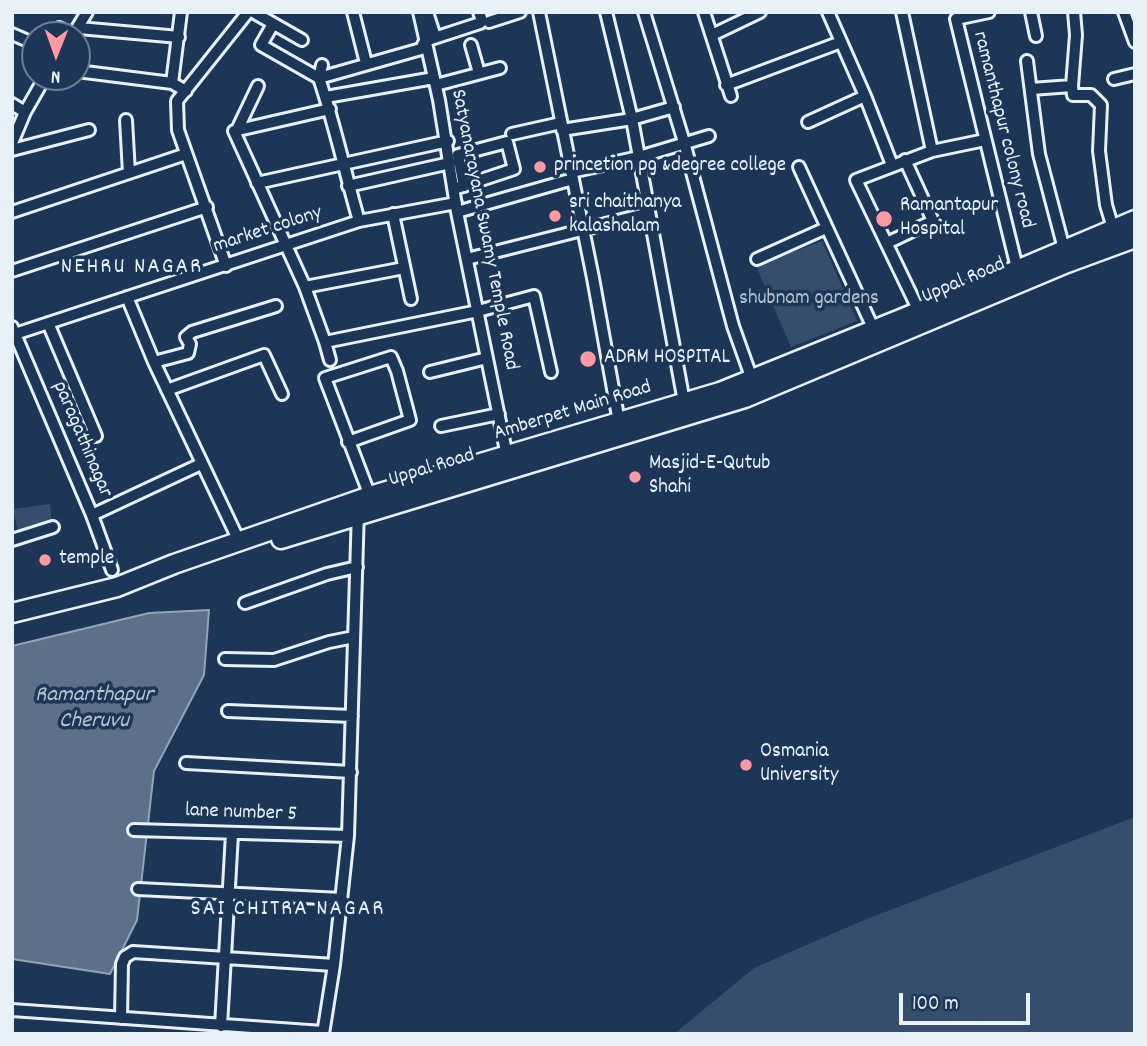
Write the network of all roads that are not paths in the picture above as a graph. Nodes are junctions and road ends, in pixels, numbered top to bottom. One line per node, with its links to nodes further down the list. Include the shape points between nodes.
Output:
1 (181, 12): 25 (street)
2 (251, 12): 21 (street); 43 (street)
3 (353, 12): 32 (street)
4 (419, 12): 26 (street, Satyanarayana Swamy Temple Road)
5 (427, 12): 26 (street)
6 (479, 12): 26 (street, via 480,23)
7 (520, 12): 20 (street)
8 (539, 12): 55 (street)
9 (606, 12): 52 (street)
10 (644, 12): 49 (street)
11 (704, 12): 23 (street)
12 (761, 12): 23 (street)
13 (828, 12): 28 (street)
14 (902, 12): 65 (street)
15 (989, 12): 18 (street, ramanthapur colony road)
16 (1031, 12): 24 (street)
17 (1074, 12): 42 (street)
18 (955, 16): 60 (street, ramanthapur colony road)
19 (1128, 18): 29 (street)
20 (489, 22)
21 (273, 24): 27 (street); 38 (street, via 261,45)
22 (91, 34): 25 (street)
23 (712, 35): 28 (street, via 728,90)
24 (1036, 36)
25 (179, 37): 43 (street)
26 (430, 39): 32 (street, via 421,49); 40 (street, Satyanarayana Swamy Temple Road)
27 (302, 40)
28 (841, 42): 46 (street)
29 (1135, 42)
30 (471, 45): 36 (street)
31 (1027, 61): 44 (street)
32 (366, 63): 38 (street)
33 (323, 65): 38 (street)
34 (500, 68): 36 (street)
35 (91, 73): 43 (street)
36 (479, 73): 40 (street)
37 (1135, 74): 39 (street)
38 (320, 78): 47 (street)
39 (1114, 79)
40 (435, 82): 47 (street); 61 (street, Satyanarayana Swamy Temple Road)
41 (258, 86): 57 (street)
42 (1072, 86): 44 (street); 86 (street, via 1073,95 1091,95 1101,105 1099,151)
43 (179, 87): 66 (street, via 176,117)
44 (1031, 89): 91 (street, via 1039,154)
45 (38, 91): 51 (street)
46 (865, 96): 54 (street); 71 (street)
47 (326, 97): 50 (street)
48 (12, 104): 51 (street)
49 (674, 107): 52 (street); 62 (street)
50 (330, 109): 57 (street); 70 (street)
51 (26, 113): 63 (street)
52 (632, 119): 55 (street); 67 (street)
53 (126, 120): 73 (street)
54 (808, 122)
55 (562, 127): 58 (street); 74 (street)
56 (89, 130): 64 (street)
57 (237, 130): 75 (street)
58 (512, 134)
59 (709, 136): 62 (street, market colony)
60 (985, 140): 65 (street); 97 (street, ramanthapur colony road)
61 (447, 141): 69 (street, Satyanarayana Swamy Temple Road); 70 (street)
62 (684, 142): 67 (street, market colony); 113 (street, via 733,326)
63 (12, 143)
64 (12, 150)
65 (933, 151): 68 (street)
66 (186, 154): 73 (street); 78 (street)
67 (639, 157): 74 (street, market colony); 81 (street)
68 (905, 160): 71 (street); 89 (street, via 933,221)
69 (450, 163): 76 (street); 77 (street, Satyanarayana Swamy Temple Road)
70 (342, 165): 75 (street); 76 (street)
71 (892, 165): 89 (street, via 856,180)
72 (799, 167): 85 (street)
73 (129, 173): 80 (street)
74 (572, 176): 79 (street, market colony); 87 (street)
75 (257, 183): 90 (street)
76 (348, 186): 84 (street)
77 (459, 187): 77 (street, via 514,169 507,142 457,155); 79 (street, Satyanarayana Swamy Temple Road)
78 (207, 207): 94 (street); 96 (street)
79 (456, 208): 82 (street, market colony); 92 (street, Satyanarayana Swamy Temple Road)
80 (12, 212)
81 (649, 213): 87 (street); 116 (street)
82 (393, 214): 84 (street, market colony); 95 (street)
83 (1135, 219): 86 (highway, Amberpet Main Road)
84 (359, 221): 90 (street, market colony)
85 (826, 228): 93 (street); 106 (street)
86 (1113, 228): 91 (highway, Amberpet Main Road)
87 (584, 229): 92 (street); 118 (street)
88 (1135, 238): 97 (highway, Uppal Road)
89 (887, 243): 103 (street)
90 (286, 245): 94 (street, market colony); 98 (street)
91 (1063, 249): 97 (highway, Amberpet Main Road)
92 (467, 259): 102 (street, Satyanarayana Swamy Temple Road)
93 (757, 259)
94 (226, 266): 99 (street, market colony)
95 (404, 268): 98 (street); 100 (street)
96 (12, 271)
97 (1019, 275): 103 (highway, Amberpet Main Road); 113 (highway, Uppal Road)
98 (305, 287): 107 (street)
99 (127, 297): 104 (street, market colony); 110 (street)
100 (411, 299)
101 (276, 306): 110 (street, via 192,332 186,337 188,353)
102 (478, 311): 107 (street); 108 (street, Satyanarayana Swamy Temple Road); 112 (street, via 534,296)
103 (919, 311): 106 (highway, Amberpet Main Road)
104 (48, 323): 105 (street, market colony); 120 (street)
105 (14, 330): 125 (street, paragathinagar)
106 (874, 330): 113 (highway, Amberpet Main Road)
107 (325, 342): 109 (street)
108 (487, 358): 111 (street); 117 (street, Satyanarayana Swamy Temple Road)
109 (330, 360)
110 (154, 362): 114 (street)
111 (430, 372)
112 (551, 372)
113 (755, 386): 116 (highway, Amberpet Main Road); 124 (highway, Uppal Road, via 745,398)
114 (167, 390): 115 (street, via 264,355); 123 (street)
115 (282, 394)
116 (684, 402): 118 (highway, Amberpet Main Road)
117 (499, 414): 119 (street); 122 (street, Satyanarayana Swamy Temple Road)
118 (619, 422): 122 (highway, Amberpet Main Road)
119 (441, 426)
120 (96, 436)
121 (348, 442): 121 (street, via 325,377 391,358 410,420); 124 (street)
122 (508, 456): 124 (highway, Amberpet Main Road)
123 (201, 464): 125 (street); 128 (street)
124 (362, 504): 128 (highway, Amberpet Main Road); 129 (street); 131 (highway, Uppal Road, via 269,542)
125 (92, 515): 130 (street, paragathinagar)
126 (53, 527): 127 (street)
127 (12, 539)
128 (239, 541): 131 (highway, Amberpet Main Road)
129 (357, 567): 132 (street); 135 (street)
130 (113, 570)
131 (99, 597): 133 (highway, Amberpet Main Road); 134 (highway, Uppal Road, via 65,612)
132 (245, 603)
133 (12, 613)
134 (12, 622)
135 (354, 637): 136 (street, via 274,660); 138 (street)
136 (225, 659)
137 (228, 711): 138 (street)
138 (352, 716): 140 (street)
139 (186, 763): 140 (street)
140 (351, 772): 143 (street)
141 (134, 830): 142 (street, lane number 5)
142 (232, 834): 143 (street, lane number 5); 145 (street)
143 (348, 836): 146 (street)
144 (138, 889): 145 (street)
145 (230, 894): 146 (street); 147 (street)
146 (342, 899): 148 (street)
147 (226, 960): 148 (street); 150 (street, via 133,952 122,964); 151 (street)
148 (334, 965): 153 (street)
149 (13, 1014): 150 (street)
150 (121, 1018): 151 (street)
151 (221, 1026): 152 (street)
152 (259, 1031): 153 (street)
153 (323, 1033)

